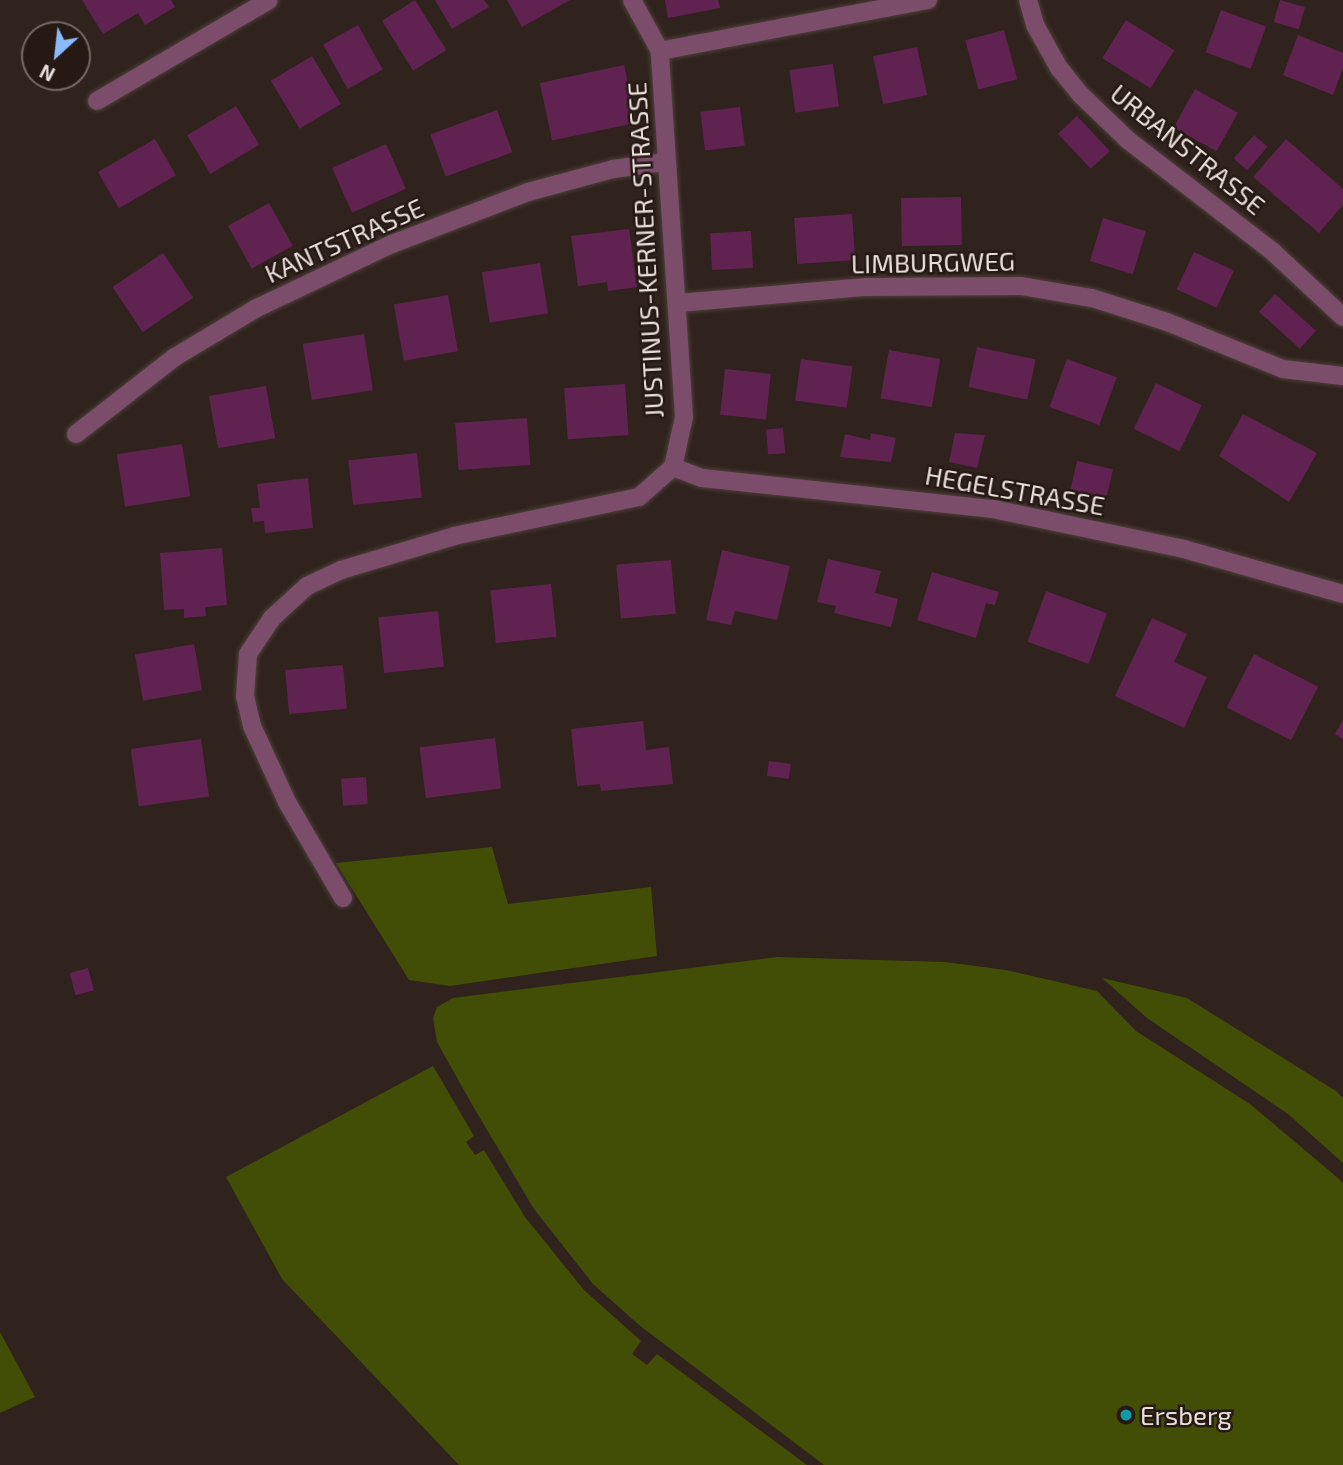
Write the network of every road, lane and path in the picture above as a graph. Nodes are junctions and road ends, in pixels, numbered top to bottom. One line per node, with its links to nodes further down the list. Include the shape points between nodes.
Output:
1 (269, 0): 6 (street)
2 (632, 0): 5 (street, JUSTINUS-KERNER-STRASSE)
3 (928, 0): 5 (street)
4 (1028, 0): 9 (street, URBANSTRASSE, via 1035,25 1059,68 1081,95 1128,140 1272,251)
5 (660, 51): 7 (street, JUSTINUS-KERNER-STRASSE)
6 (97, 101)
7 (664, 162): 8 (street, JUSTINUS-KERNER-STRASSE); 11 (street, KANTSTRASSE, via 613,169 528,191 392,244 257,308 175,357)
8 (678, 303): 10 (street, LIMBURGWEG, via 880,287 1021,286 1092,298 1283,369); 12 (street, JUSTINUS-KERNER-STRASSE, via 684,416)
9 (1343, 317)
10 (1343, 376)
11 (76, 434)
12 (673, 467): 13 (street, HEGELSTRASSE, via 702,478 993,509 1184,548); 14 (street, via 639,497 454,536 354,565 307,586 272,618 248,654 245,696 252,726 287,802)
13 (1343, 594)
14 (343, 898)

